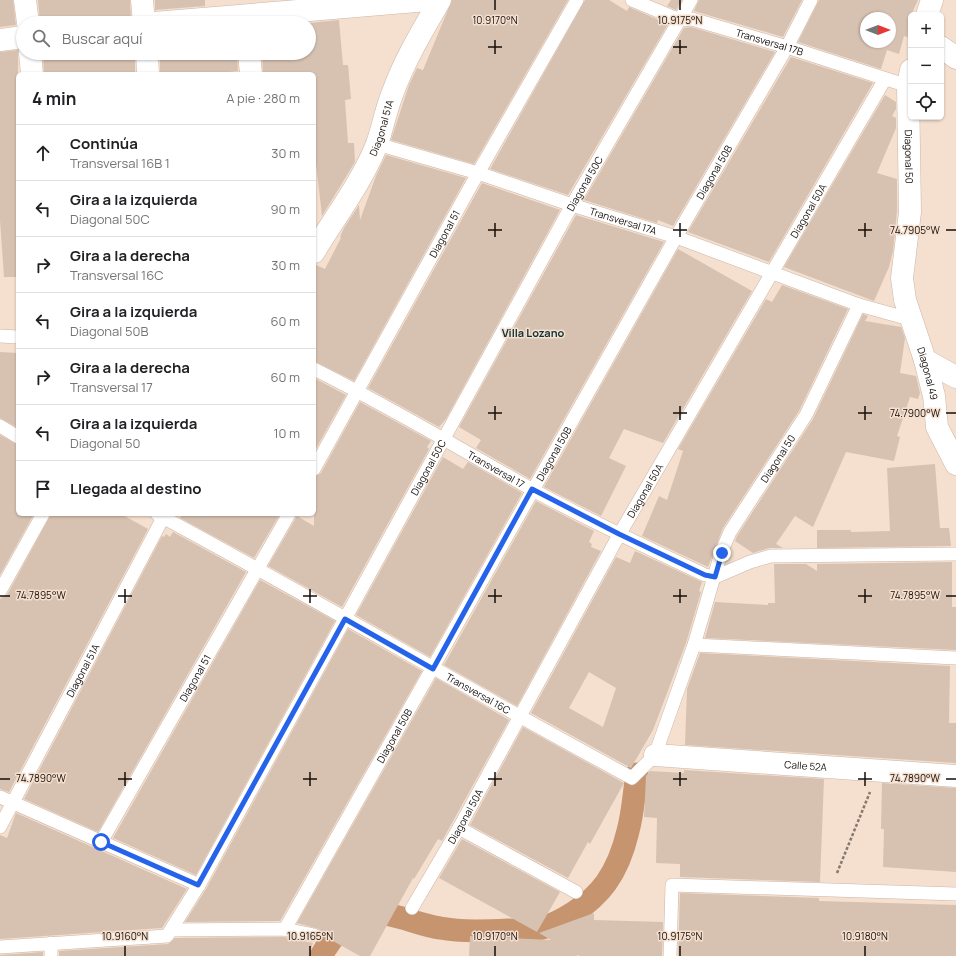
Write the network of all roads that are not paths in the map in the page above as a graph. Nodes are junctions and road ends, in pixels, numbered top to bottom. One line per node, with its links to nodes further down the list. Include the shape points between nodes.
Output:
1 (25, 0): 13 (street)
2 (142, 0): 14 (street)
3 (428, 0): 10 (street)
4 (440, 0): 31 (street, Diagonal 51A, via 400,74)
5 (577, 0): 32 (lane, Diagonal 51)
6 (632, 0): 16 (lane, Transversal 17B)
7 (691, 0): 16 (lane, Diagonal 50C)
8 (811, 0): 19 (lane, Diagonal 50B)
9 (932, 0): 11 (street)
10 (343, 3): 12 (street)
11 (928, 12)
12 (245, 13): 15 (street)
13 (27, 16)
14 (143, 16)
15 (218, 16)
16 (680, 20): 19 (lane, Transversal 17B, via 692,20); 33 (lane, Diagonal 50C)
17 (16, 38): 18 (street)
18 (0, 40)
19 (787, 47): 29 (lane, Transversal 17B); 34 (lane, Diagonal 50B)
20 (942, 48): 21 (street)
21 (956, 58)
22 (31, 60): 25 (street)
23 (147, 60): 26 (street)
24 (249, 60): 27 (street)
25 (32, 72)
26 (148, 72)
27 (250, 72)
28 (908, 78): 29 (lane, Transversal 17B)
29 (885, 79): 36 (lane, Diagonal 50A)
30 (910, 84): 38 (street, Diagonal 50, via 910,212 902,278 905,300)
31 (376, 144): 32 (lane, Transversal 17A); 35 (street, Diagonal 51A)
32 (478, 173): 33 (lane, Transversal 17A); 44 (lane, Diagonal 51)
33 (572, 205): 34 (lane, Transversal 17A); 47 (lane, Diagonal 50C)
34 (676, 237): 36 (lane, Transversal 17A); 50 (lane, Diagonal 50B)
35 (316, 249)
36 (773, 274): 37 (lane, Transversal 17A); 55 (lane, Diagonal 50A)
37 (859, 305): 38 (lane, Transversal 17A); 58 (lane, Diagonal 50, via 806,415 730,532)
38 (913, 320): 41 (street, Diagonal 49)
39 (0, 336): 40 (lane)
40 (16, 337)
41 (925, 360): 43 (street); 48 (street, Diagonal 49, via 934,396 937,427)
42 (316, 370): 44 (lane, Transversal 17)
43 (954, 372)
44 (358, 391): 47 (lane, Transversal 17); 49 (lane, Diagonal 51)
45 (0, 426): 46 (lane)
46 (16, 436)
47 (444, 438): 50 (lane, Transversal 17); 60 (lane, Diagonal 50C)
48 (952, 456)
49 (316, 465)
50 (532, 489): 55 (lane, Transversal 17); 63 (lane, Diagonal 50B)
51 (42, 516): 59 (lane)
52 (161, 516): 67 (lane, Diagonal 51A)
53 (164, 516): 57 (lane, Transversal 16C)
54 (288, 516): 57 (lane, Diagonal 51)
55 (619, 534): 58 (lane, Transversal 17, via 705,575); 64 (lane, Diagonal 50A)
56 (956, 554): 58 (lane, via 771,556)
57 (258, 569): 60 (lane, Transversal 16C); 70 (lane, Diagonal 51)
58 (715, 577): 61 (lane, Diagonal 50)
59 (0, 591)
60 (345, 619): 63 (lane, Transversal 16C); 71 (lane, Diagonal 50C)
61 (694, 645): 62 (lane); 65 (lane, Diagonal 50)
62 (956, 658)
63 (433, 669): 64 (lane, Transversal 16C); 75 (lane, Diagonal 50B)
64 (520, 718): 65 (lane, Transversal 16C, via 632,778); 69 (lane, Diagonal 50A)
65 (655, 755): 66 (street, Calle 52A)
66 (956, 776)
67 (6, 800): 68 (lane, Diagonal 51A); 70 (lane)
68 (0, 827)
69 (459, 828): 72 (lane); 74 (lane, Diagonal 50A)
70 (101, 842): 71 (lane)
71 (198, 885): 76 (lane, Diagonal 50C)
72 (576, 892)
73 (956, 894): 80 (lane, via 672,885)
74 (412, 908)
75 (285, 929): 76 (lane); 77 (lane)
76 (169, 933): 79 (lane)
77 (314, 935)
78 (0, 947): 79 (lane)
79 (51, 950)
80 (670, 956)

